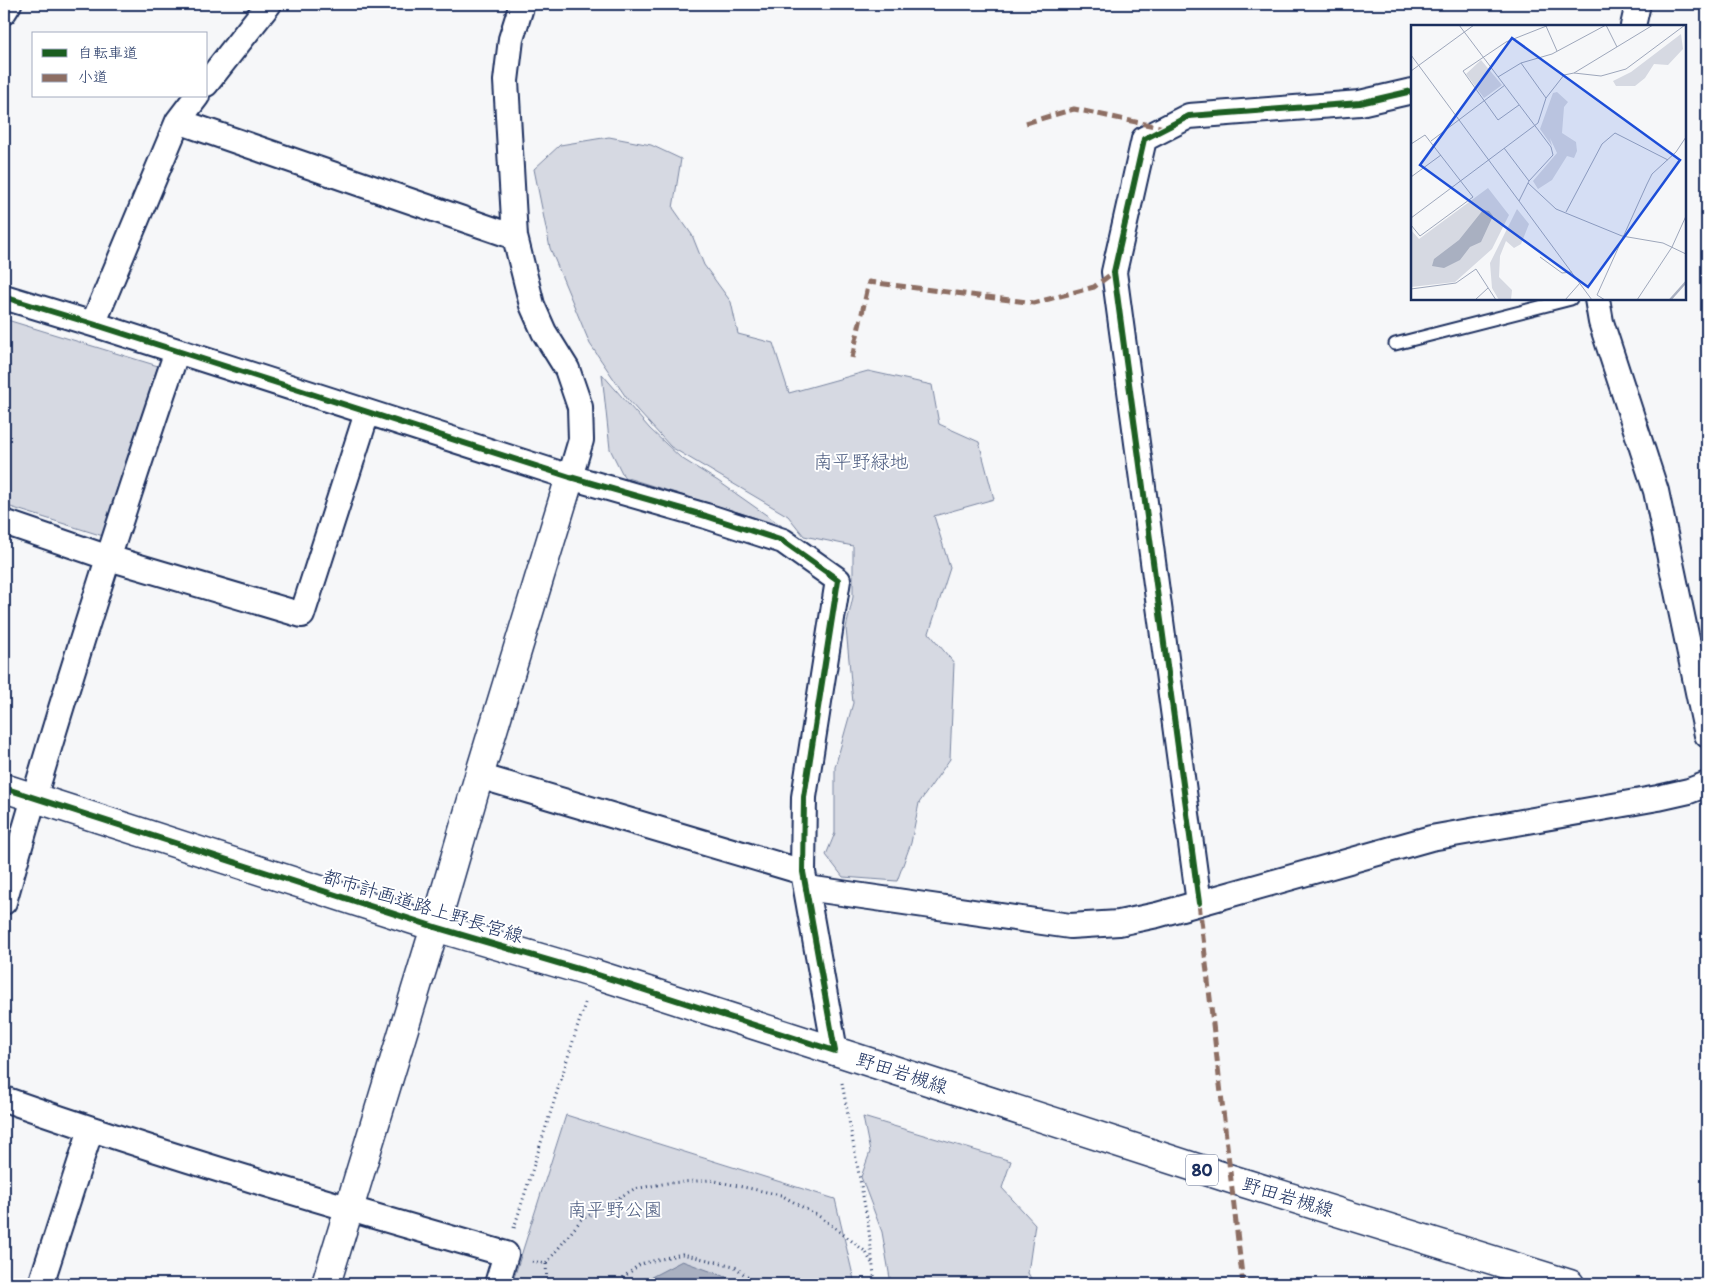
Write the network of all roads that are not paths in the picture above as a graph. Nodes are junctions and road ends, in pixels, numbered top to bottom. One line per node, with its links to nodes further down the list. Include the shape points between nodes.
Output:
1 (9, 4): 5 (street)
2 (269, 4): 7 (street)
3 (522, 4): 11 (street, via 511,39 506,81)
4 (1638, 4): 6 (street)
5 (4, 12)
6 (1633, 25)
7 (208, 81)
8 (1411, 91): 29 (street, via 1360,103 1188,116 1144,139 1114,272)
9 (195, 98): 10 (street)
10 (178, 121): 11 (street); 15 (street)
11 (515, 237): 19 (street, via 532,305 567,370 580,407 581,440)
12 (4, 297): 15 (street)
13 (1567, 300): 16 (lane)
14 (1598, 300): 22 (street, via 1601,322 1656,491)
15 (93, 324): 17 (street)
16 (1395, 344)
17 (177, 351): 18 (street); 21 (street)
18 (366, 413): 19 (street); 21 (street, via 302,615)
19 (570, 477): 23 (street); 27 (street, via 783,541 838,580 804,797)
20 (4, 522): 21 (street)
21 (109, 558): 26 (street)
22 (1707, 735)
23 (479, 776): 27 (street); 30 (street)
24 (1707, 784): 29 (street, via 1658,798 1431,838)
25 (4, 788): 26 (street, 都市計画道路上野長宮線)
26 (33, 798): 28 (street); 30 (street, 都市計画道路上野長宮線)
27 (805, 880): 29 (street, via 1070,926 1119,923); 31 (street)
28 (4, 902)
29 (1199, 903)
30 (436, 927): 31 (street, 都市計画道路上野長宮線); 34 (street)
31 (835, 1051): 35 (street, 野田岩槻線 / 80)
32 (4, 1099): 33 (street)
33 (91, 1129): 34 (street); 36 (street)
34 (350, 1209): 37 (street); 38 (street, via 506,1254)
35 (1524, 1278): 39 (street, 野田岩槻線 / 80)
36 (41, 1284)
37 (326, 1284)
38 (497, 1284)
39 (1570, 1284)

